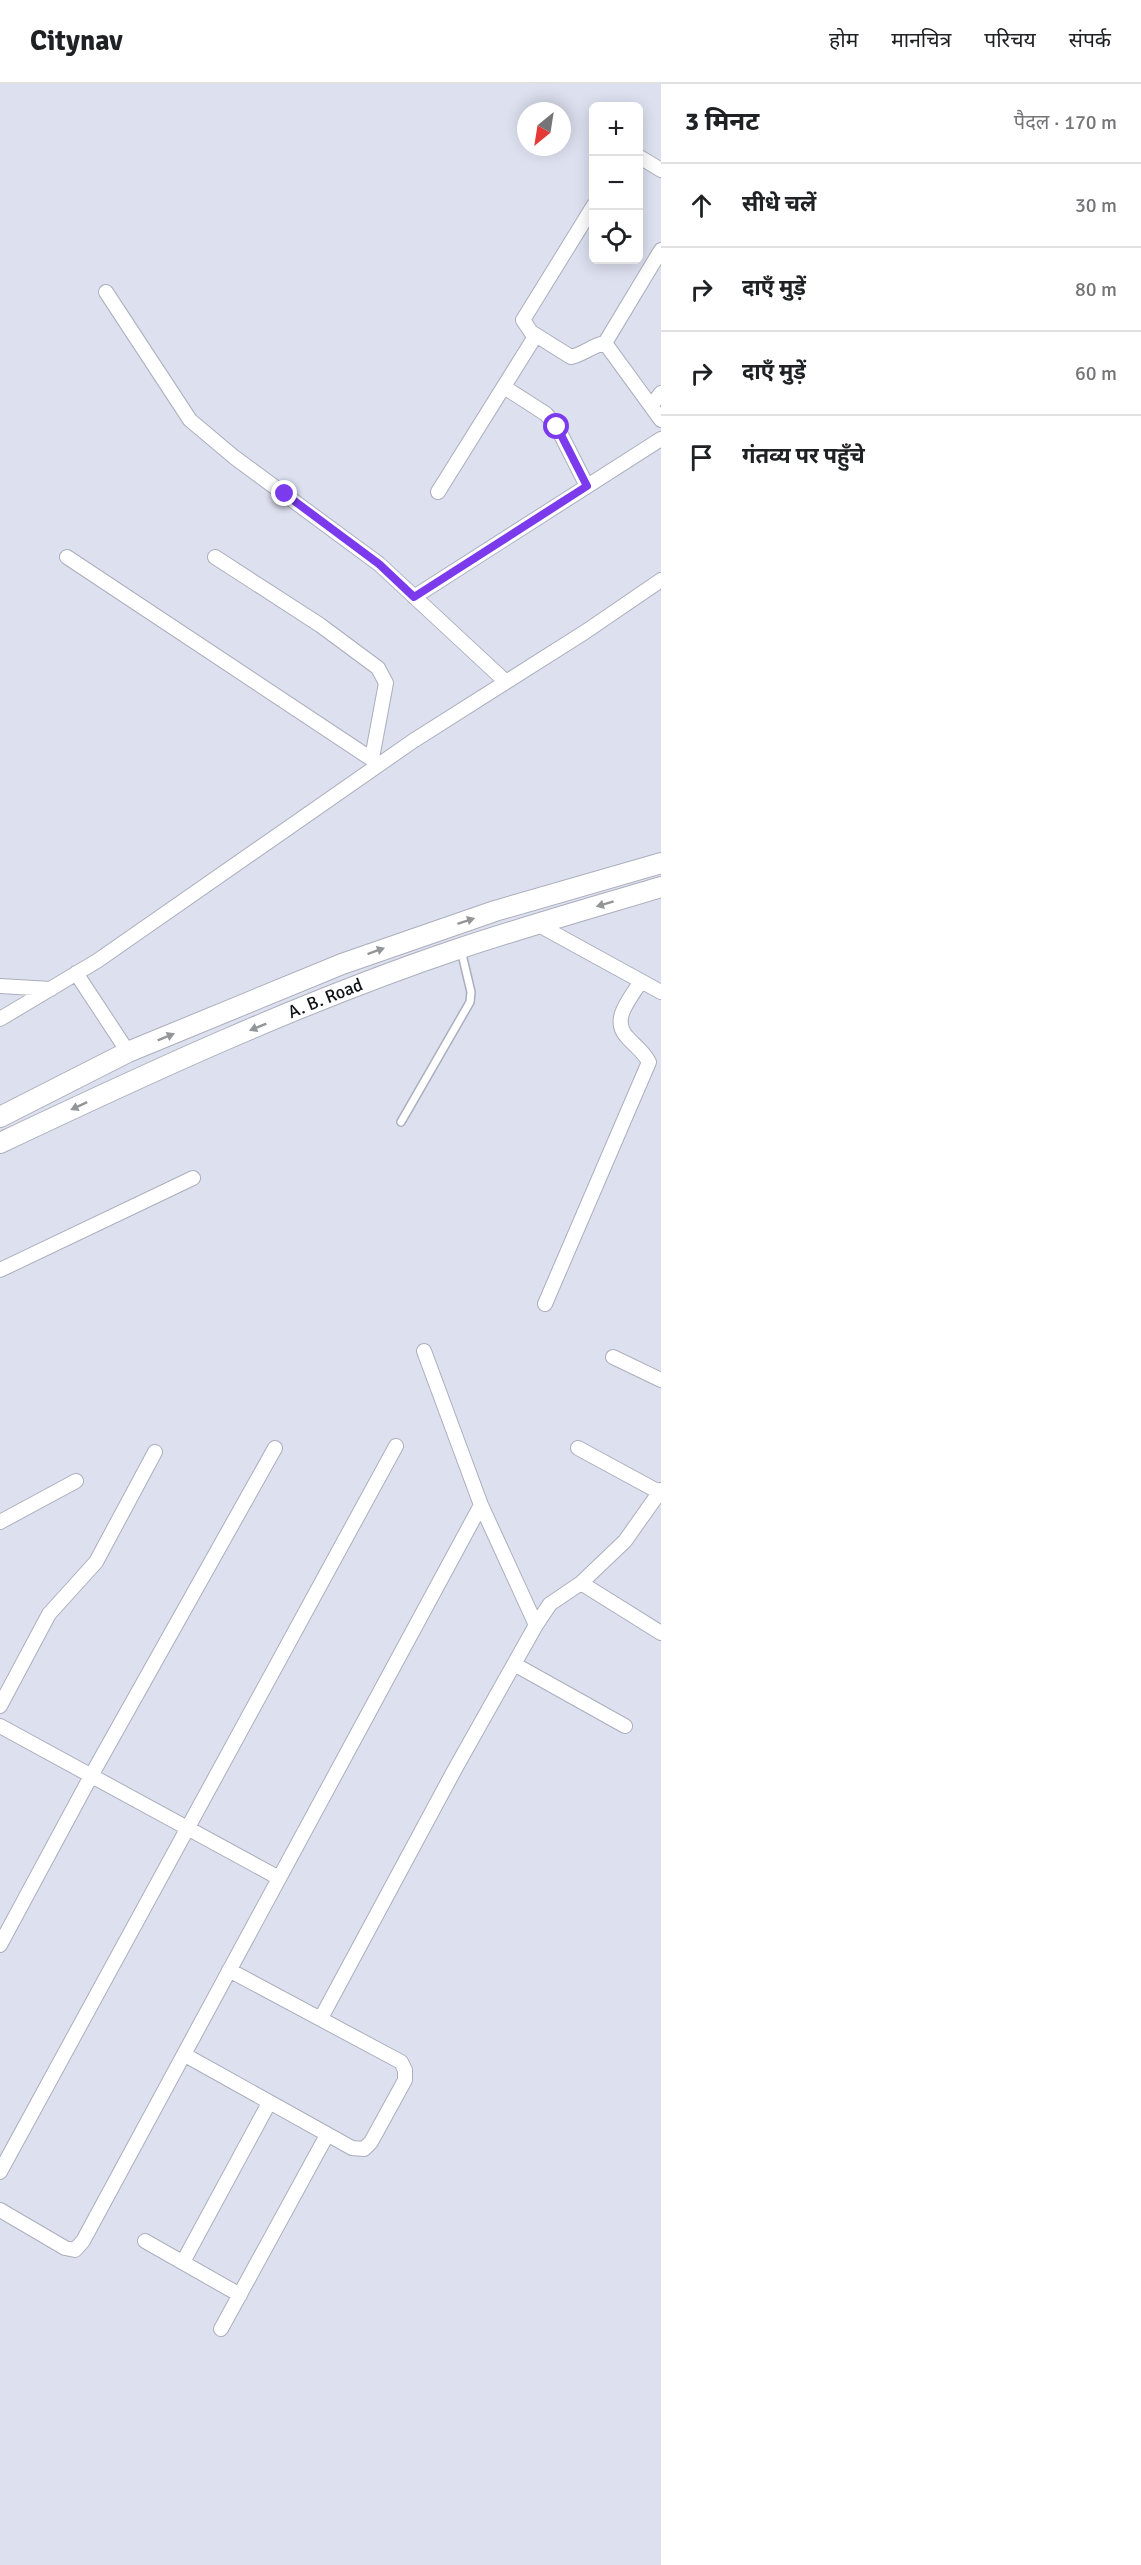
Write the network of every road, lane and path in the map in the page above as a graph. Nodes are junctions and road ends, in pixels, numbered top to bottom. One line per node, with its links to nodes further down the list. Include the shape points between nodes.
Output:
1 (643, 159): 2 (street)
2 (661, 170)
3 (591, 210): 6 (street, via 526,313 526,327)
4 (661, 250): 7 (street)
5 (105, 292): 18 (street, via 190,420 379,564)
6 (536, 335): 7 (street, via 571,357); 8 (street)
7 (605, 343): 10 (street)
8 (504, 387): 13 (street, via 546,414 557,427); 14 (street)
9 (661, 393): 10 (street)
10 (651, 406): 11 (street)
11 (661, 420)
12 (661, 440): 13 (street)
13 (587, 486): 18 (street)
14 (438, 492)
15 (67, 557): 20 (street)
16 (215, 557): 20 (street, via 378,668 386,683)
17 (661, 580): 19 (street)
18 (414, 597): 19 (street)
19 (505, 681): 20 (street)
20 (375, 761): 25 (street)
21 (661, 863): 31 (main road, A. B. Road, one-way to 21, via 410,939)
22 (661, 887): 23 (main road, A. B. Road, one-way to 23)
23 (537, 924): 24 (main road, A. B. Road); 26 (street)
24 (461, 948): 33 (lane, via 470,1002); 34 (main road, A. B. Road, one-way to 34, via 350,989 153,1071)
25 (76, 974): 28 (street); 31 (street)
26 (641, 981): 29 (street); 37 (street, via 619,1024 649,1062)
27 (0, 986): 28 (street)
28 (51, 989): 30 (street)
29 (661, 992)
30 (0, 1019)
31 (128, 1052): 32 (main road, A. B. Road)
32 (0, 1118)
33 (401, 1122)
34 (0, 1143)
35 (193, 1178): 36 (street)
36 (0, 1270)
37 (545, 1304)
38 (424, 1351): 47 (street)
39 (614, 1357): 40 (street)
40 (661, 1380)
41 (396, 1446): 57 (street)
42 (275, 1448): 56 (street)
43 (578, 1448): 46 (street)
44 (155, 1452): 53 (street, via 96,1562 49,1614)
45 (76, 1481): 48 (street)
46 (660, 1492): 49 (street, via 625,1541)
47 (481, 1505): 50 (street); 58 (street)
48 (0, 1522)
49 (581, 1583): 50 (street, via 550,1604); 51 (street)
50 (536, 1625): 52 (street)
51 (661, 1634)
52 (514, 1664): 55 (street); 61 (street)
53 (0, 1706)
54 (0, 1726): 56 (street)
55 (625, 1726)
56 (91, 1776): 57 (street); 59 (street)
57 (188, 1827): 58 (street); 65 (street)
58 (279, 1878): 60 (street)
59 (0, 1945)
60 (229, 1970): 61 (street); 62 (street)
61 (321, 2019): 64 (street, via 401,2062 405,2070 405,2080 364,2149 352,2148)
62 (185, 2055): 63 (street); 66 (street, via 75,2250)
63 (269, 2103): 64 (street); 68 (street)
64 (327, 2135): 69 (street)
65 (0, 2172)
66 (0, 2210)
67 (145, 2241): 68 (street)
68 (183, 2262): 69 (street)
69 (240, 2295): 70 (street)
70 (221, 2329)

